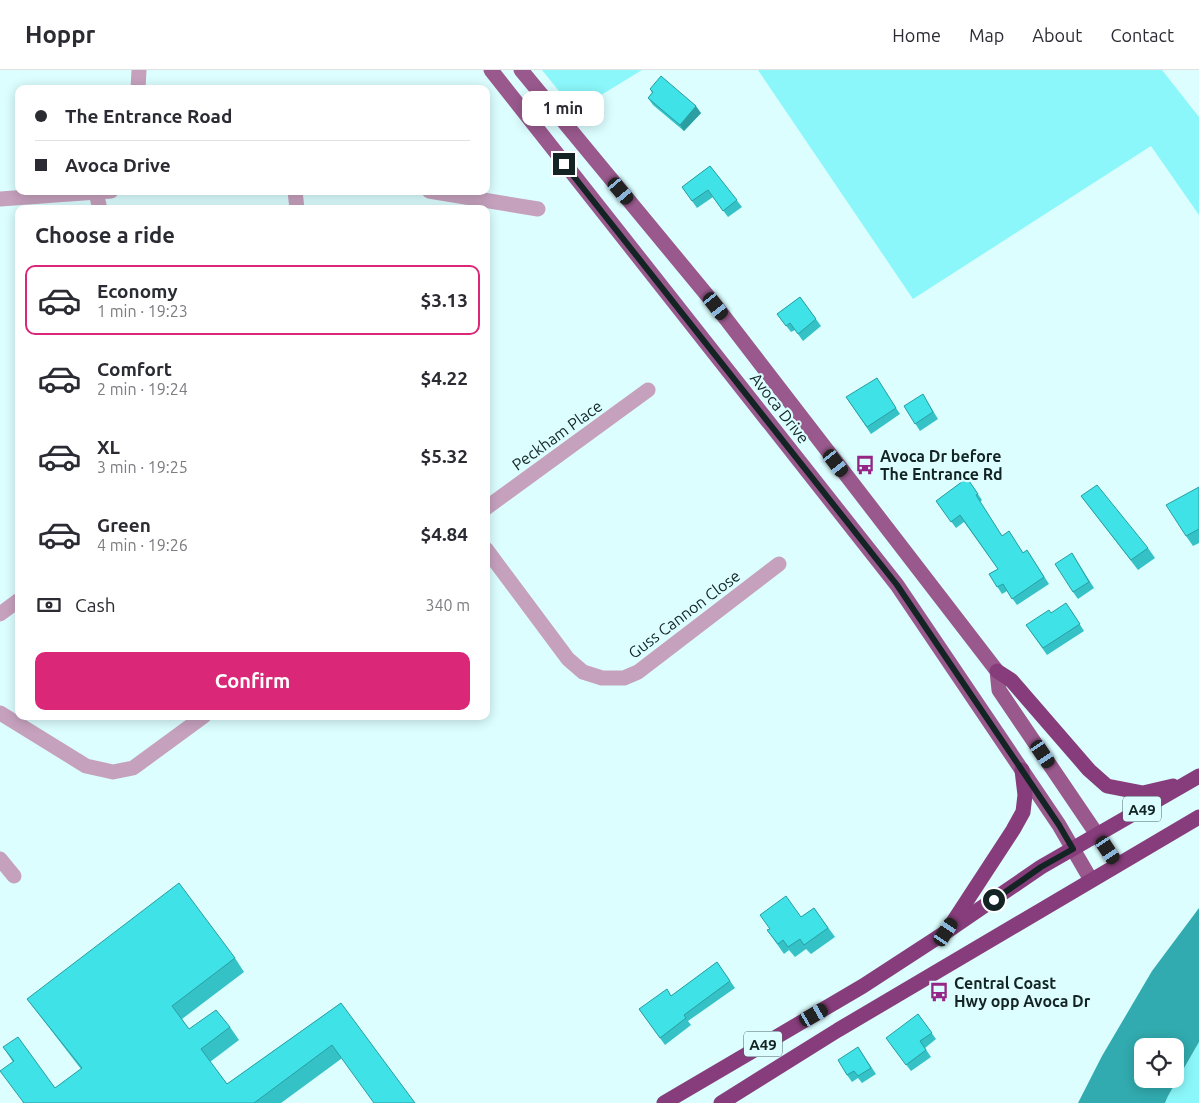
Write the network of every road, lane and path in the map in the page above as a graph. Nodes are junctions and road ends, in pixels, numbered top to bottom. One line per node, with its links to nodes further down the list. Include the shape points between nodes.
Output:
1 (139, 70): 4 (street)
2 (490, 70): 18 (main road, Avoca Drive, via 897,585)
3 (521, 70): 15 (main road, Avoca Drive, via 716,306)
4 (138, 85)
5 (58, 195): 7 (street)
6 (453, 195): 8 (street)
7 (0, 198)
8 (538, 209)
9 (648, 390): 10 (street, Peckham Place)
10 (490, 505)
11 (490, 554): 12 (street, Guss Cannon Close, via 568,660 583,672 602,678 624,678 638,672)
12 (779, 564)
13 (15, 603): 14 (street)
14 (0, 614)
15 (997, 672): 19 (highway, via 1011,680 1106,786 1143,792); 21 (main road, Avoca Drive, via 999,690)
16 (0, 713): 17 (street, via 86,766 113,772 133,768)
17 (199, 720)
18 (1022, 770): 22 (main road, Avoca Drive); 27 (highway, via 1023,812)
19 (1193, 780): 21 (highway, A49)
20 (1199, 817): 24 (highway, A49)
21 (1098, 835): 22 (highway, A49); 24 (main road, Avoca Drive)
22 (1073, 849): 26 (main road, Avoca Drive); 27 (highway, A49)
23 (0, 859): 25 (street)
24 (1117, 864): 26 (highway, A49)
25 (14, 876)
26 (1091, 880): 29 (highway, A49)
27 (946, 932): 28 (highway, A49, via 863,986)
28 (664, 1103)
29 (721, 1103)

